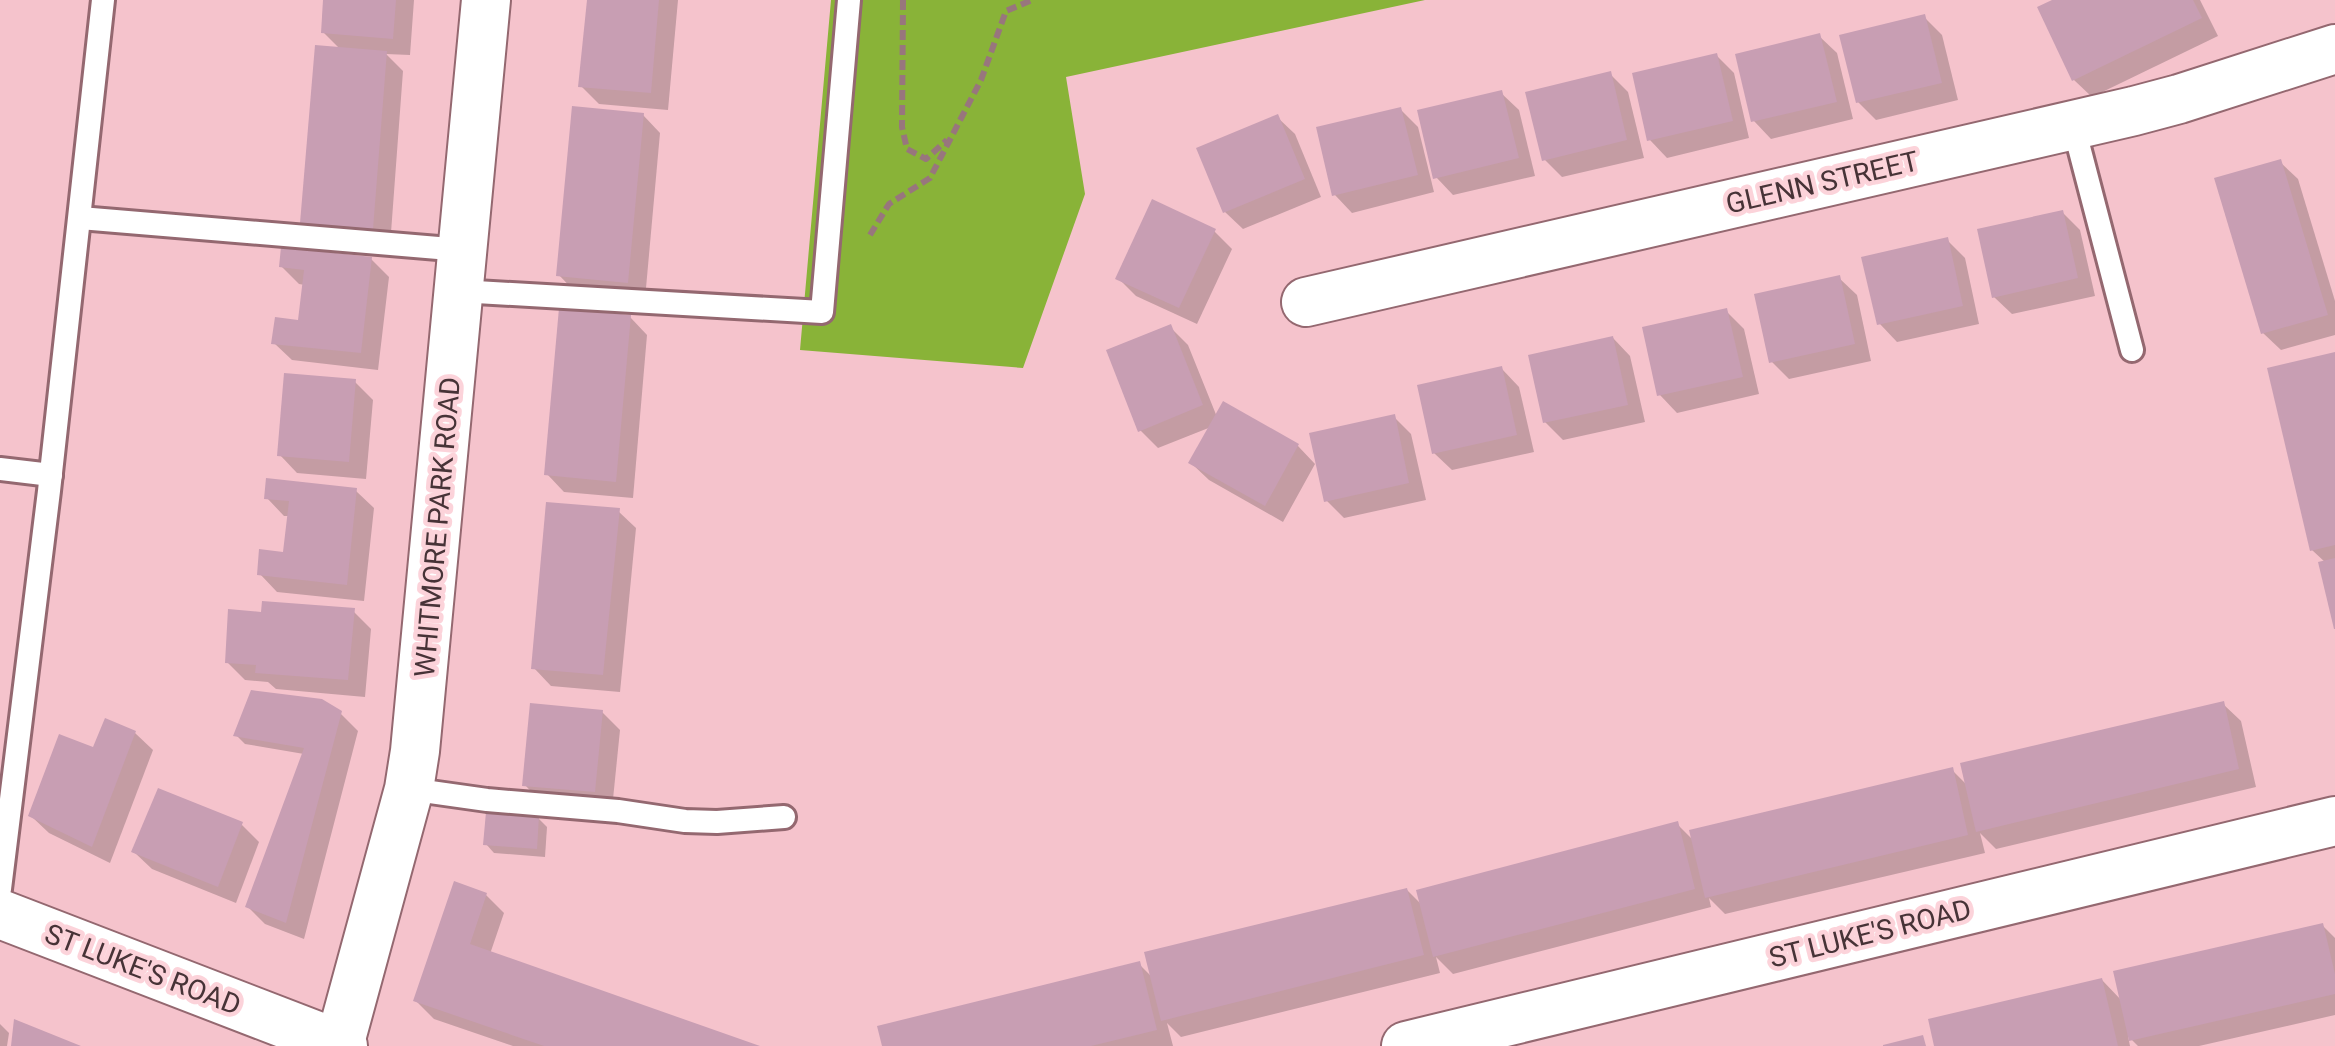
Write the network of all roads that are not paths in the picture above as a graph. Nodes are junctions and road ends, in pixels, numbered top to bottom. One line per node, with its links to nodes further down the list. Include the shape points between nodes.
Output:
1 (102, 0): 6 (lane)
2 (486, 0): 7 (street, WHITMORE PARK ROAD)
3 (849, 0): 7 (lane, via 822,312)
4 (2335, 49): 5 (street, GLENN STREET)
5 (2073, 124): 8 (street, GLENN STREET); 9 (lane)
6 (80, 218): 7 (lane); 11 (lane)
7 (460, 270): 12 (street, WHITMORE PARK ROAD)
8 (1306, 302)
9 (2132, 350)
10 (0, 469): 11 (lane)
11 (51, 475): 15 (lane)
12 (409, 789): 13 (lane, via 685,822); 17 (street, WHITMORE PARK ROAD)
13 (784, 817)
14 (2335, 820): 18 (street, ST LUKE'S ROAD)
15 (0, 889)
16 (0, 914): 17 (street, ST LUKE'S ROAD)
17 (340, 1046)
18 (1406, 1046)

